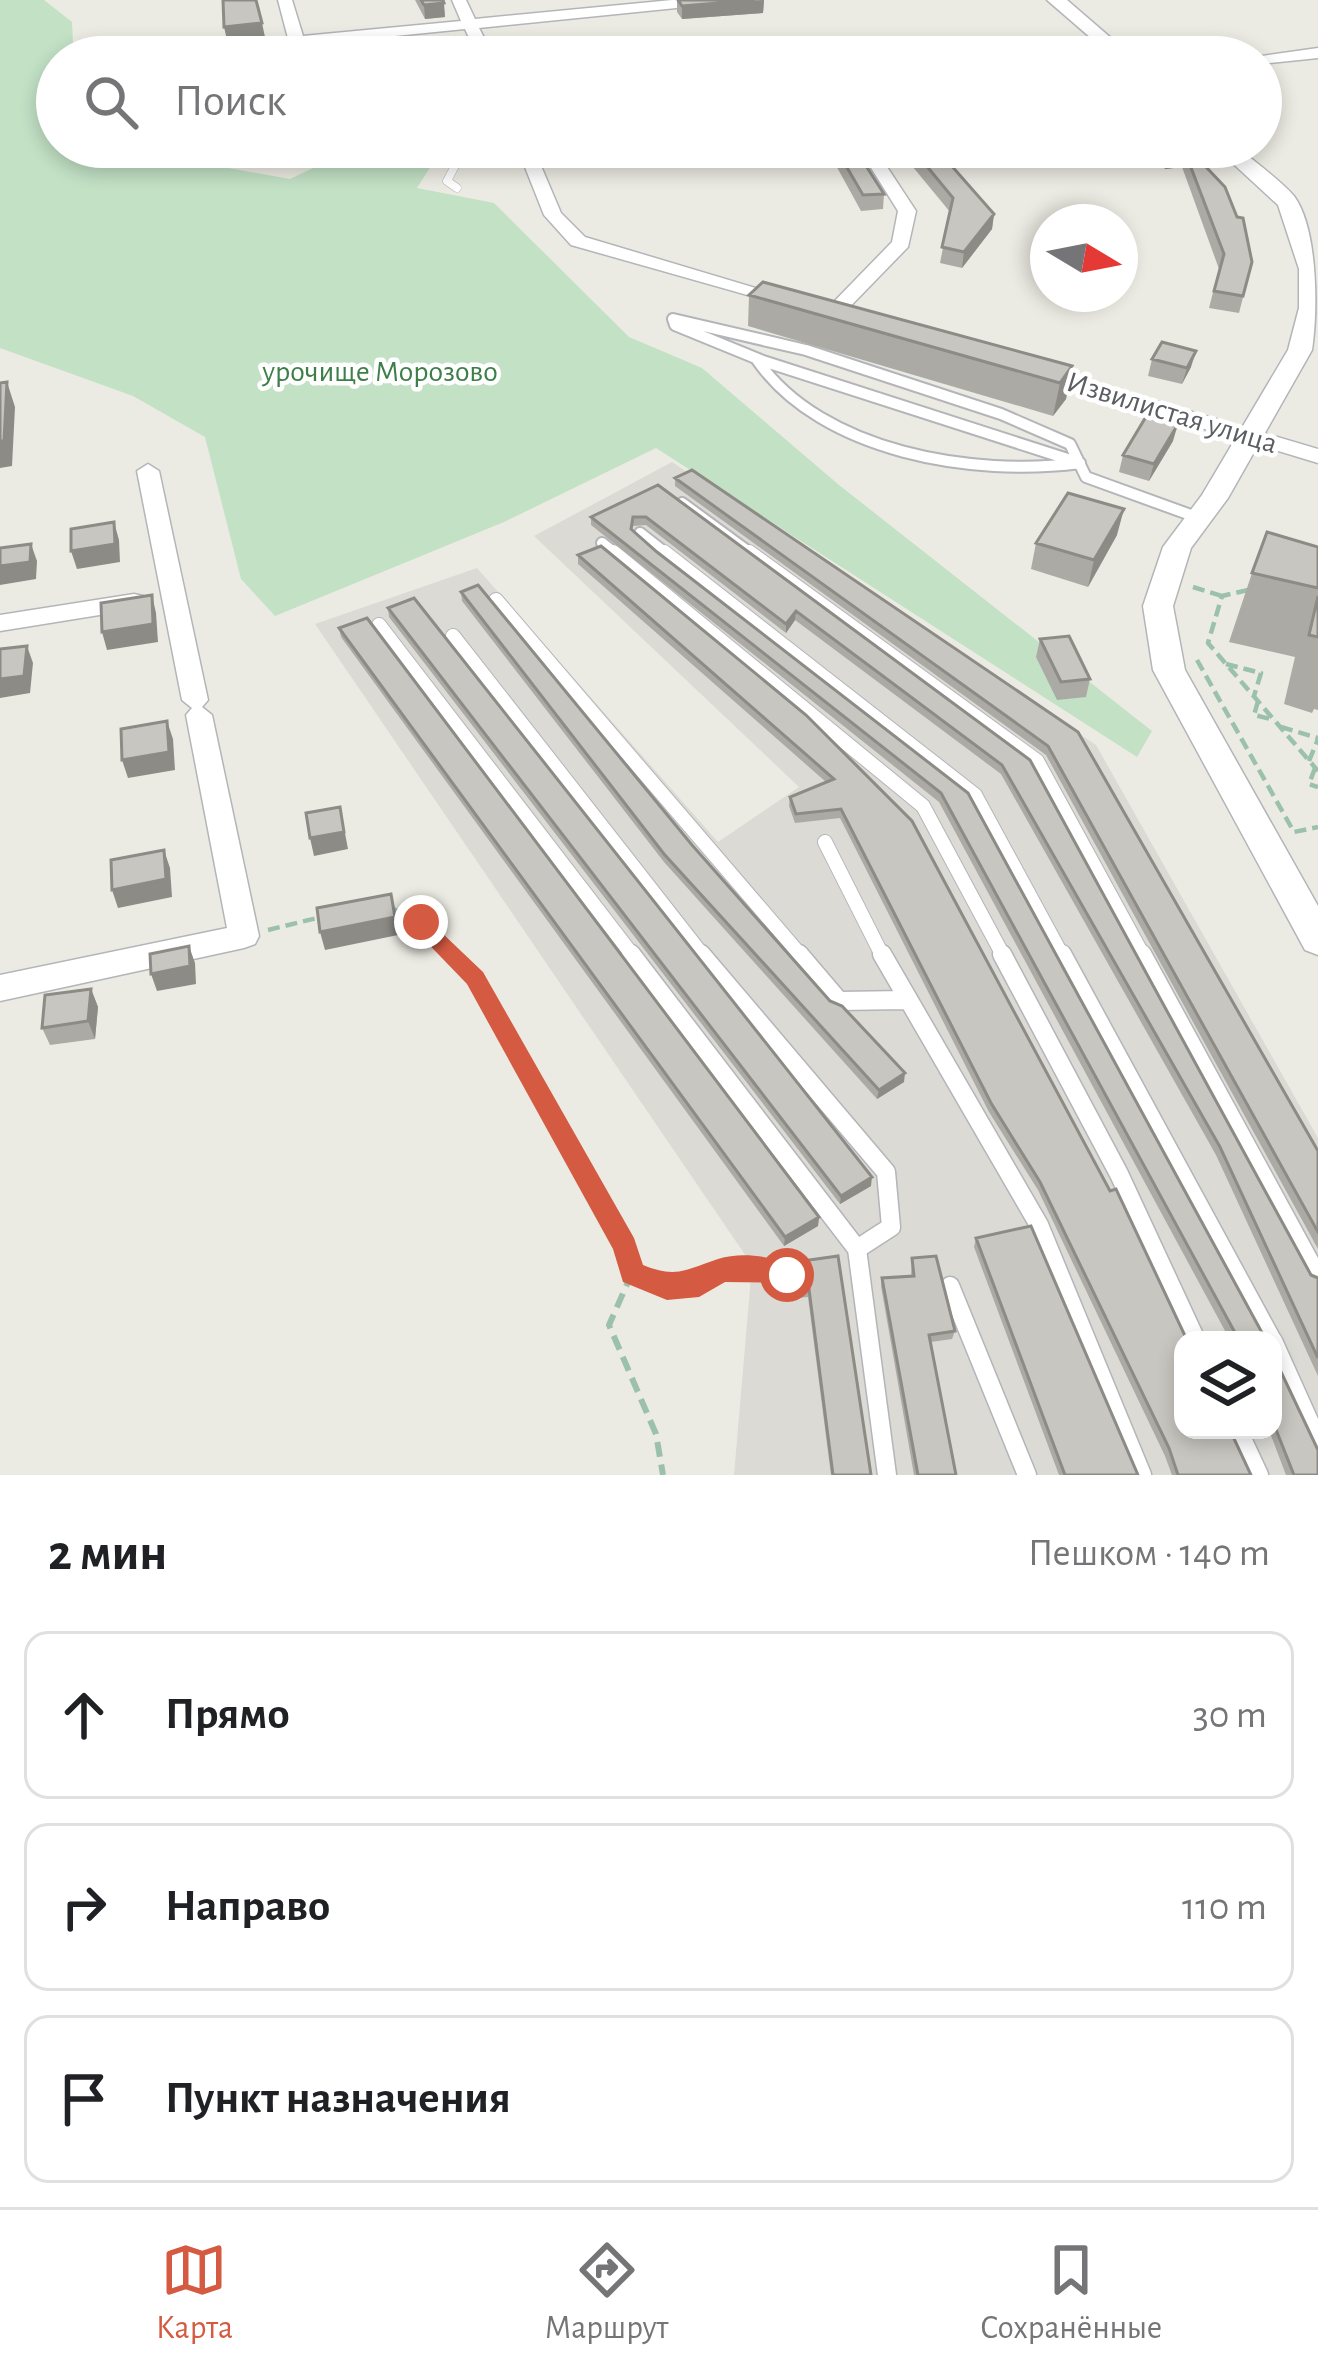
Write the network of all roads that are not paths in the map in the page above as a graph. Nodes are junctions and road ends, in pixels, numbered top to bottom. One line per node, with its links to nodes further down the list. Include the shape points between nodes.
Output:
1 (285, 0): 6 (street)
2 (459, 0): 5 (street)
3 (716, 0): 5 (street)
4 (1056, 0): 9 (street)
5 (471, 24): 7 (street); 8 (street)
6 (296, 36)
7 (389, 36)
8 (476, 36)
9 (1099, 36)
10 (1318, 52): 11 (street)
11 (1282, 56)
12 (454, 168): 16 (lane, via 447,181)
13 (534, 168): 17 (street, via 553,215 578,241)
14 (879, 168): 17 (street, via 907,211 901,243)
15 (1250, 168): 21 (street, via 1288,202 1310,269 1311,308 1300,350)
16 (457, 188)
17 (832, 314): 18 (street)
18 (854, 320)
19 (756, 358): 23 (lane); 23 (lane, via 813,416 857,433 972,462 1048,471); 23 (lane, via 673,319 1015,416 1072,446)
20 (1012, 365): 21 (street, Извилистая улица)
21 (1250, 436): 22 (street, Извилистая улица); 26 (street)
22 (1318, 456)
23 (1080, 463): 26 (lane, via 1086,477)
24 (148, 471): 29 (street)
25 (668, 493): 39 (lane, via 1036,760)
26 (1199, 518): 35 (street, via 1177,548 1158,606 1169,670)
27 (640, 533): 42 (lane, via 975,795)
28 (602, 543): 41 (lane, via 923,806 1119,1174)
29 (174, 596): 31 (street); 36 (street, via 244,936)
30 (496, 600): 37 (lane, via 839,1001)
31 (0, 623)
32 (379, 625): 38 (lane)
33 (454, 636): 38 (lane, via 640,882 886,1172 891,1227)
34 (825, 842): 37 (lane)
35 (1318, 940)
36 (0, 988)
37 (905, 1000): 48 (lane, via 1039,1225)
38 (857, 1249): 46 (lane)
39 (1318, 1276)
40 (950, 1286): 47 (lane)
41 (1192, 1331)
42 (1268, 1331)
43 (1282, 1361): 45 (lane)
44 (1242, 1439): 49 (lane)
45 (1318, 1441)
46 (887, 1475)
47 (1027, 1475)
48 (1142, 1475)
49 (1258, 1475)

